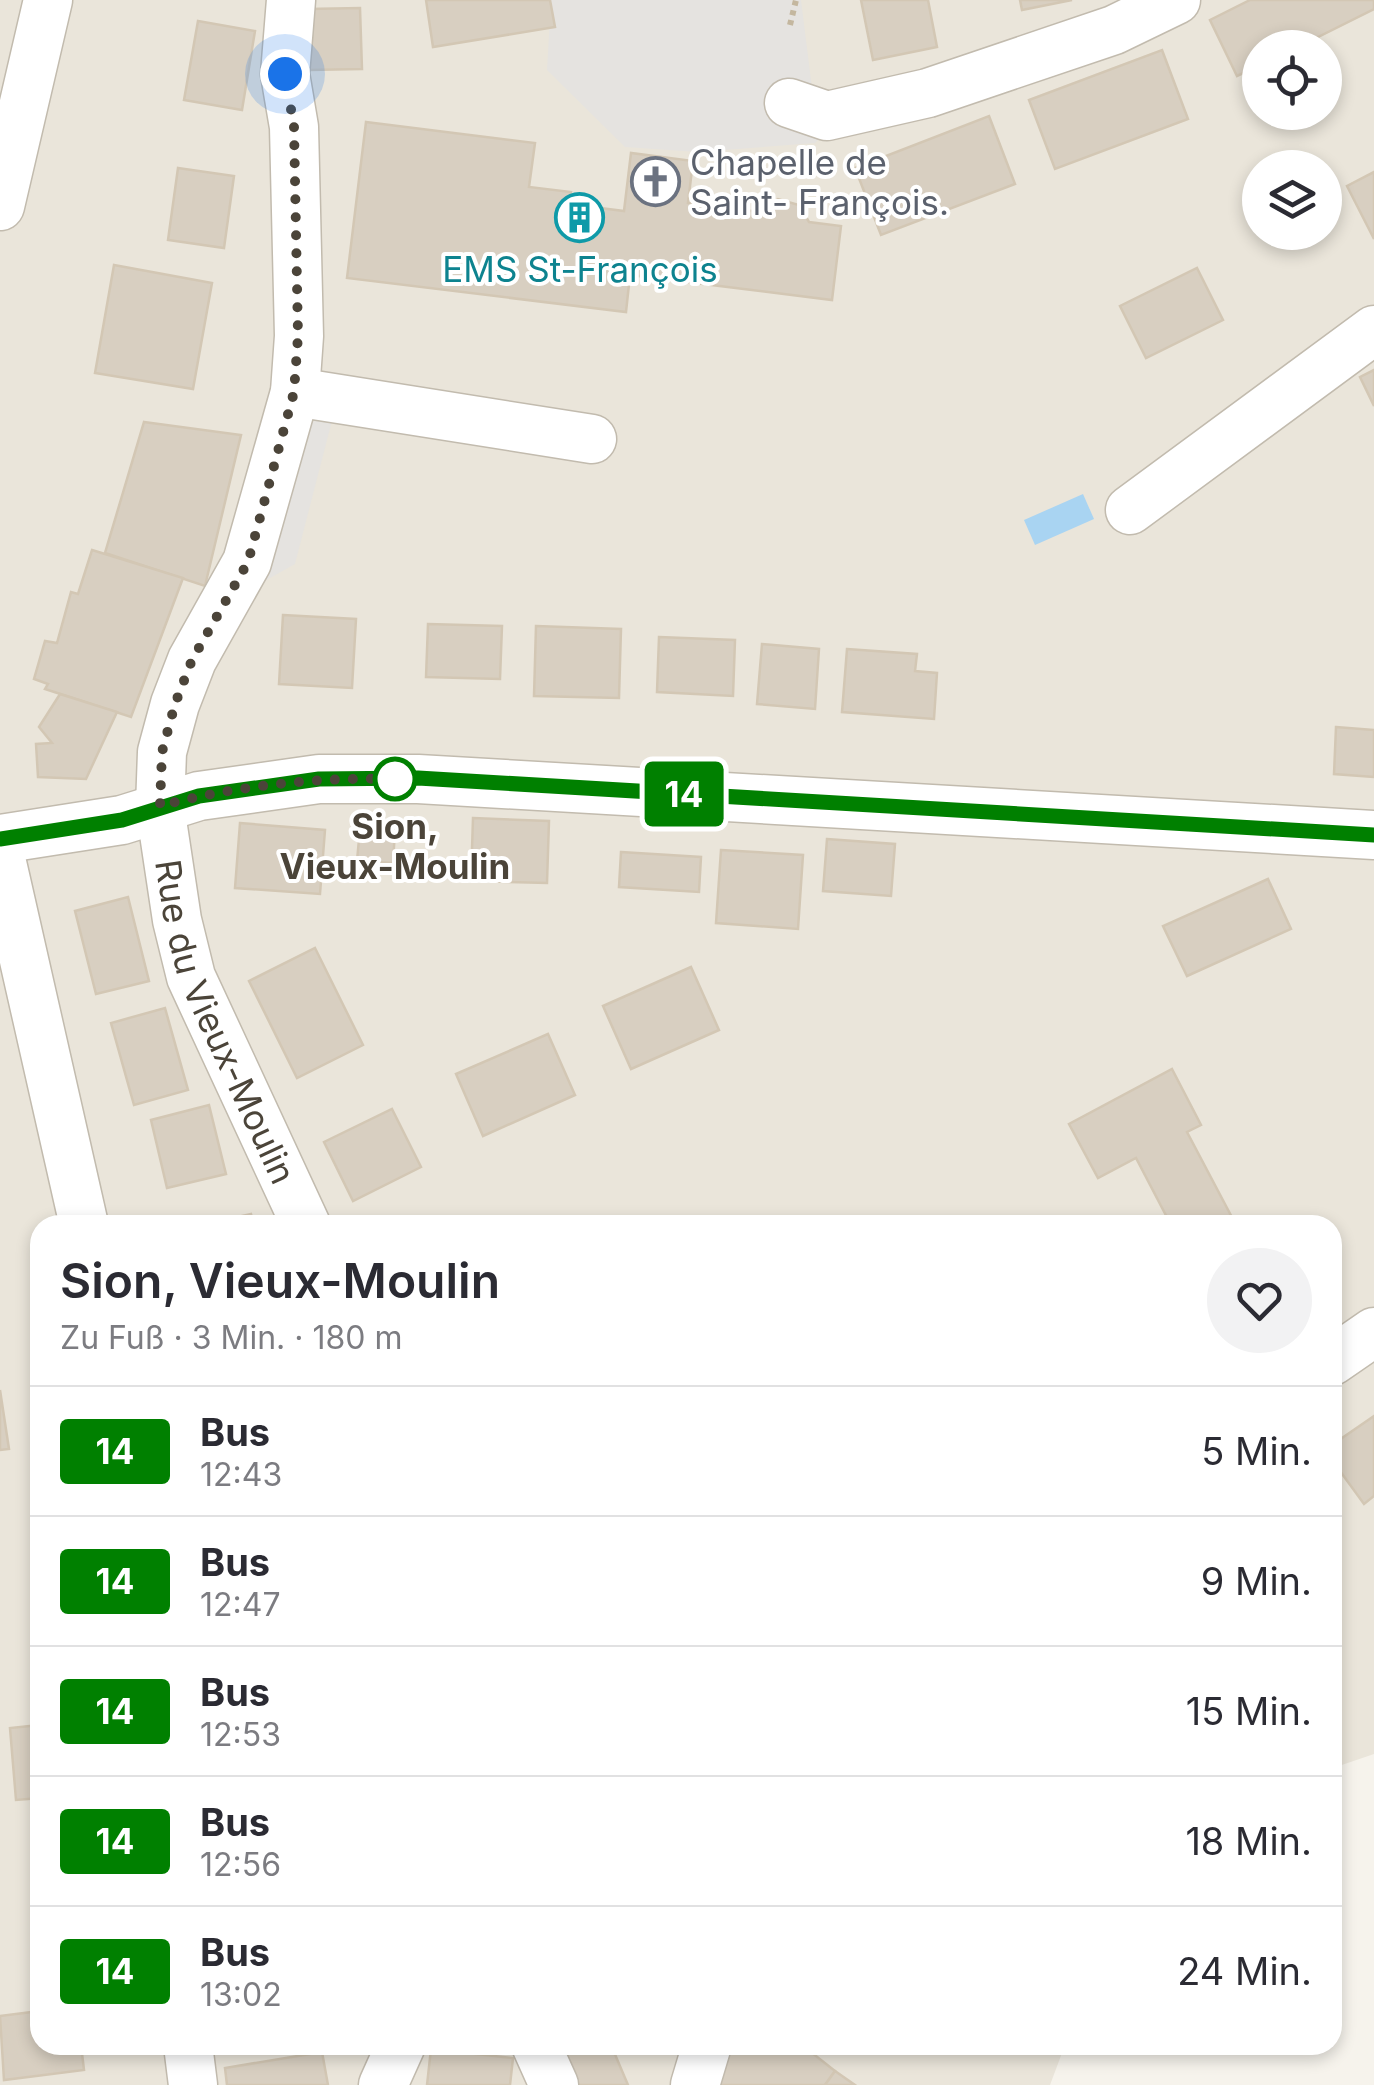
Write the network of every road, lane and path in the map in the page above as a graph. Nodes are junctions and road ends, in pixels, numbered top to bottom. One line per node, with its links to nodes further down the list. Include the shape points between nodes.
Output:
1 (48, 0): 7 (street)
2 (291, 0): 9 (street, Rue du Vieux-Moulin, via 285,74 294,127)
3 (796, 0): 5 (path)
4 (1176, 0): 6 (street, via 1016,67 853,111 827,116)
5 (790, 25)
6 (789, 103)
7 (0, 206)
8 (1374, 330): 11 (street)
9 (294, 392): 10 (street); 12 (street, Rue du Vieux-Moulin, via 248,562 175,704 162,752)
10 (592, 439)
11 (1130, 510)
12 (160, 806): 13 (street, via 319,779 423,778); 14 (street, via 122,820); 17 (street, Rue du Vieux-Moulin, via 191,978)
13 (1374, 835)
14 (0, 839)
15 (0, 854): 16 (street)
16 (82, 1215)
17 (301, 1215)
18 (1374, 1332): 19 (street)
19 (1342, 1354)
20 (189, 2055): 24 (street)
21 (396, 2055): 25 (street)
22 (540, 2055): 26 (street)
23 (703, 2055): 27 (street)
24 (193, 2085)
25 (383, 2085)
26 (554, 2085)
27 (695, 2085)

